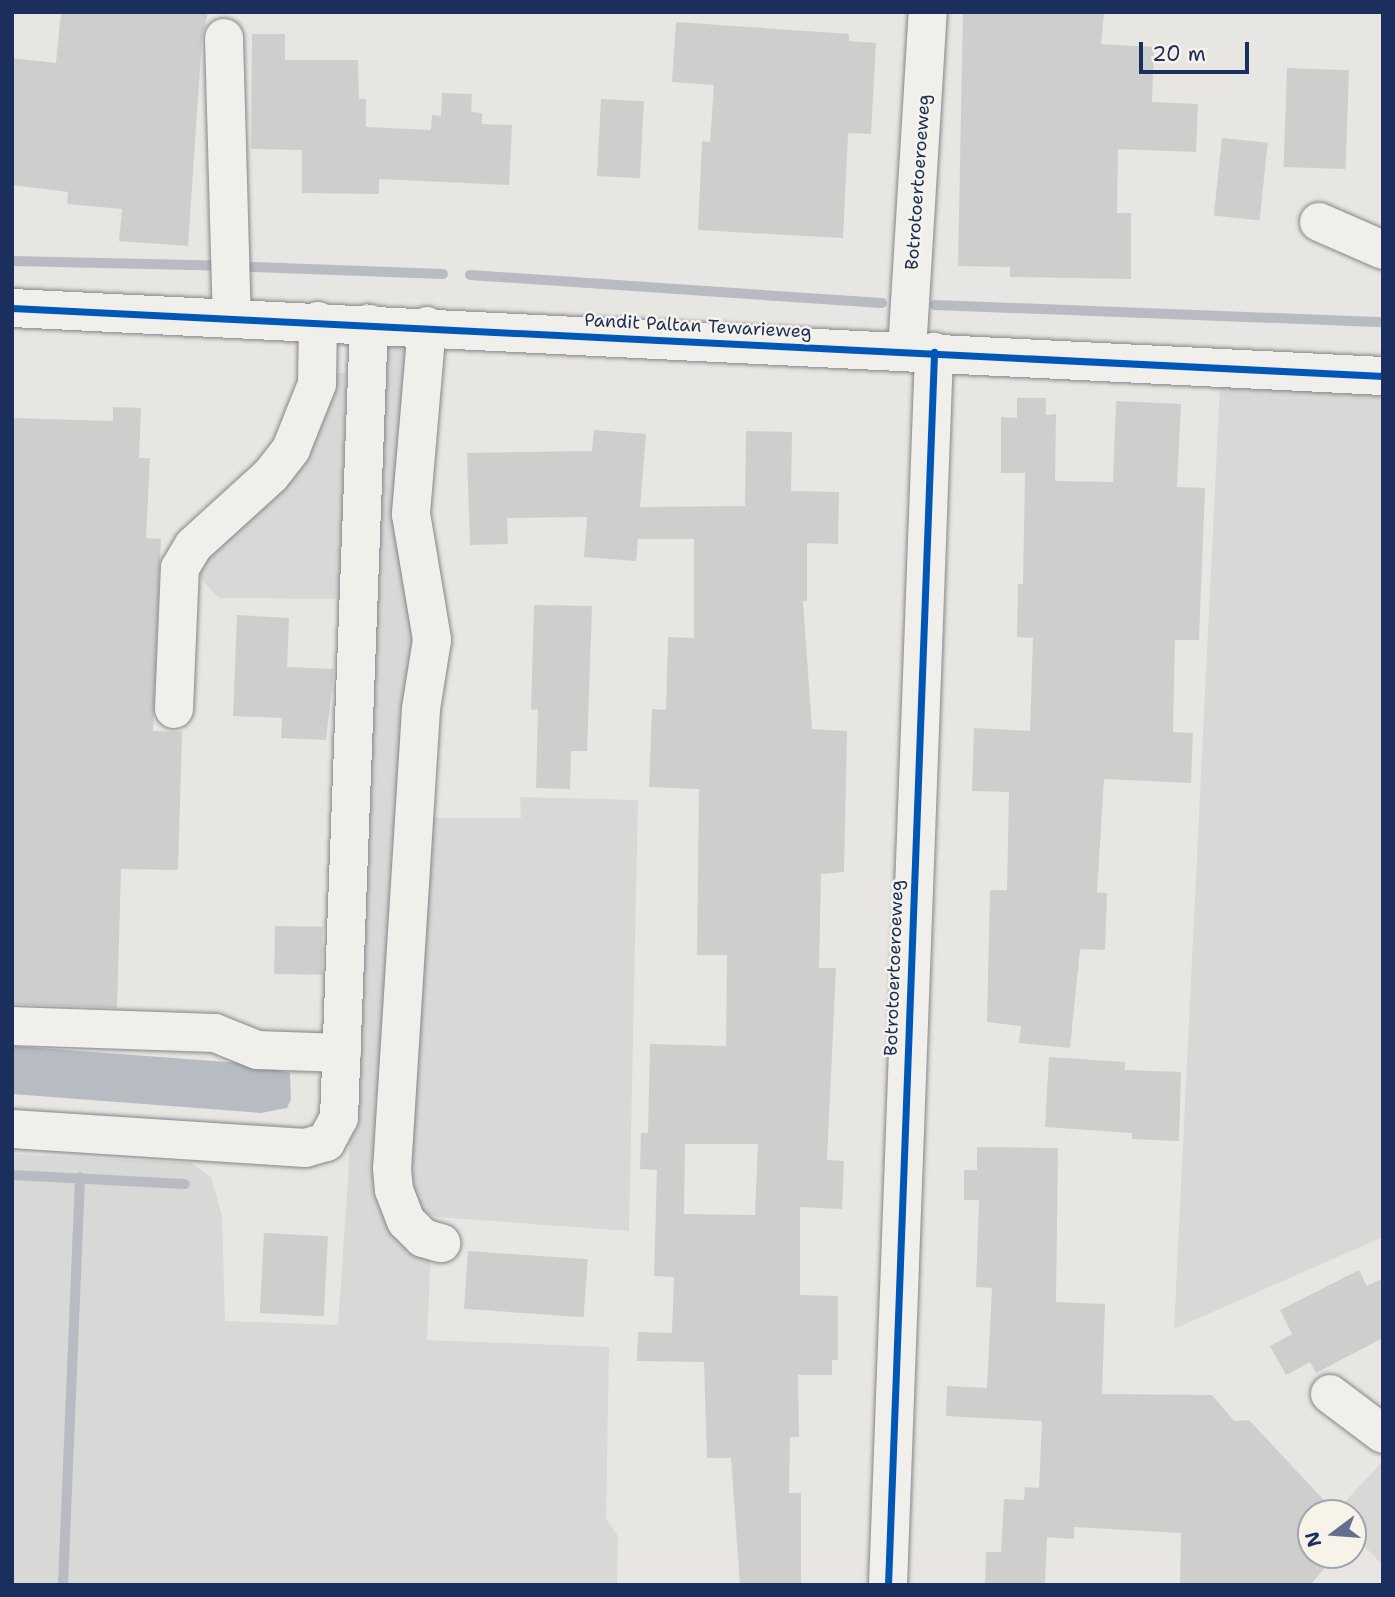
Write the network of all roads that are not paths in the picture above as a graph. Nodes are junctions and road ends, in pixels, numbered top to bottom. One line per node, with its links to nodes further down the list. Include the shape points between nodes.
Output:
1 (928, 12): 10 (street, Botrotoertoeroeweg)
2 (225, 38): 6 (street)
3 (1319, 222): 4 (street)
4 (1383, 250)
5 (12, 308): 6 (street, Pandit Paltan Tewarieweg)
6 (232, 317): 7 (street, Pandit Paltan Tewarieweg)
7 (318, 321): 8 (street, Pandit Paltan Tewarieweg); 12 (street, via 317,384 291,449 271,475 192,546 180,568)
8 (369, 324): 9 (street, Pandit Paltan Tewarieweg); 14 (street)
9 (427, 326): 10 (street, Pandit Paltan Tewarieweg); 16 (street, via 411,514 432,640 421,709 392,1168 394,1190 406,1221 423,1238)
10 (920, 351): 11 (street, Pandit Paltan Tewarieweg); 19 (street, Botrotoertoeroeweg)
11 (1383, 376)
12 (174, 709)
13 (12, 1026): 14 (street, via 215,1033 257,1050)
14 (342, 1053): 15 (street, via 339,1118 326,1142 305,1148)
15 (12, 1129)
16 (440, 1243)
17 (1330, 1394): 18 (street)
18 (1383, 1434)
19 (888, 1585)

